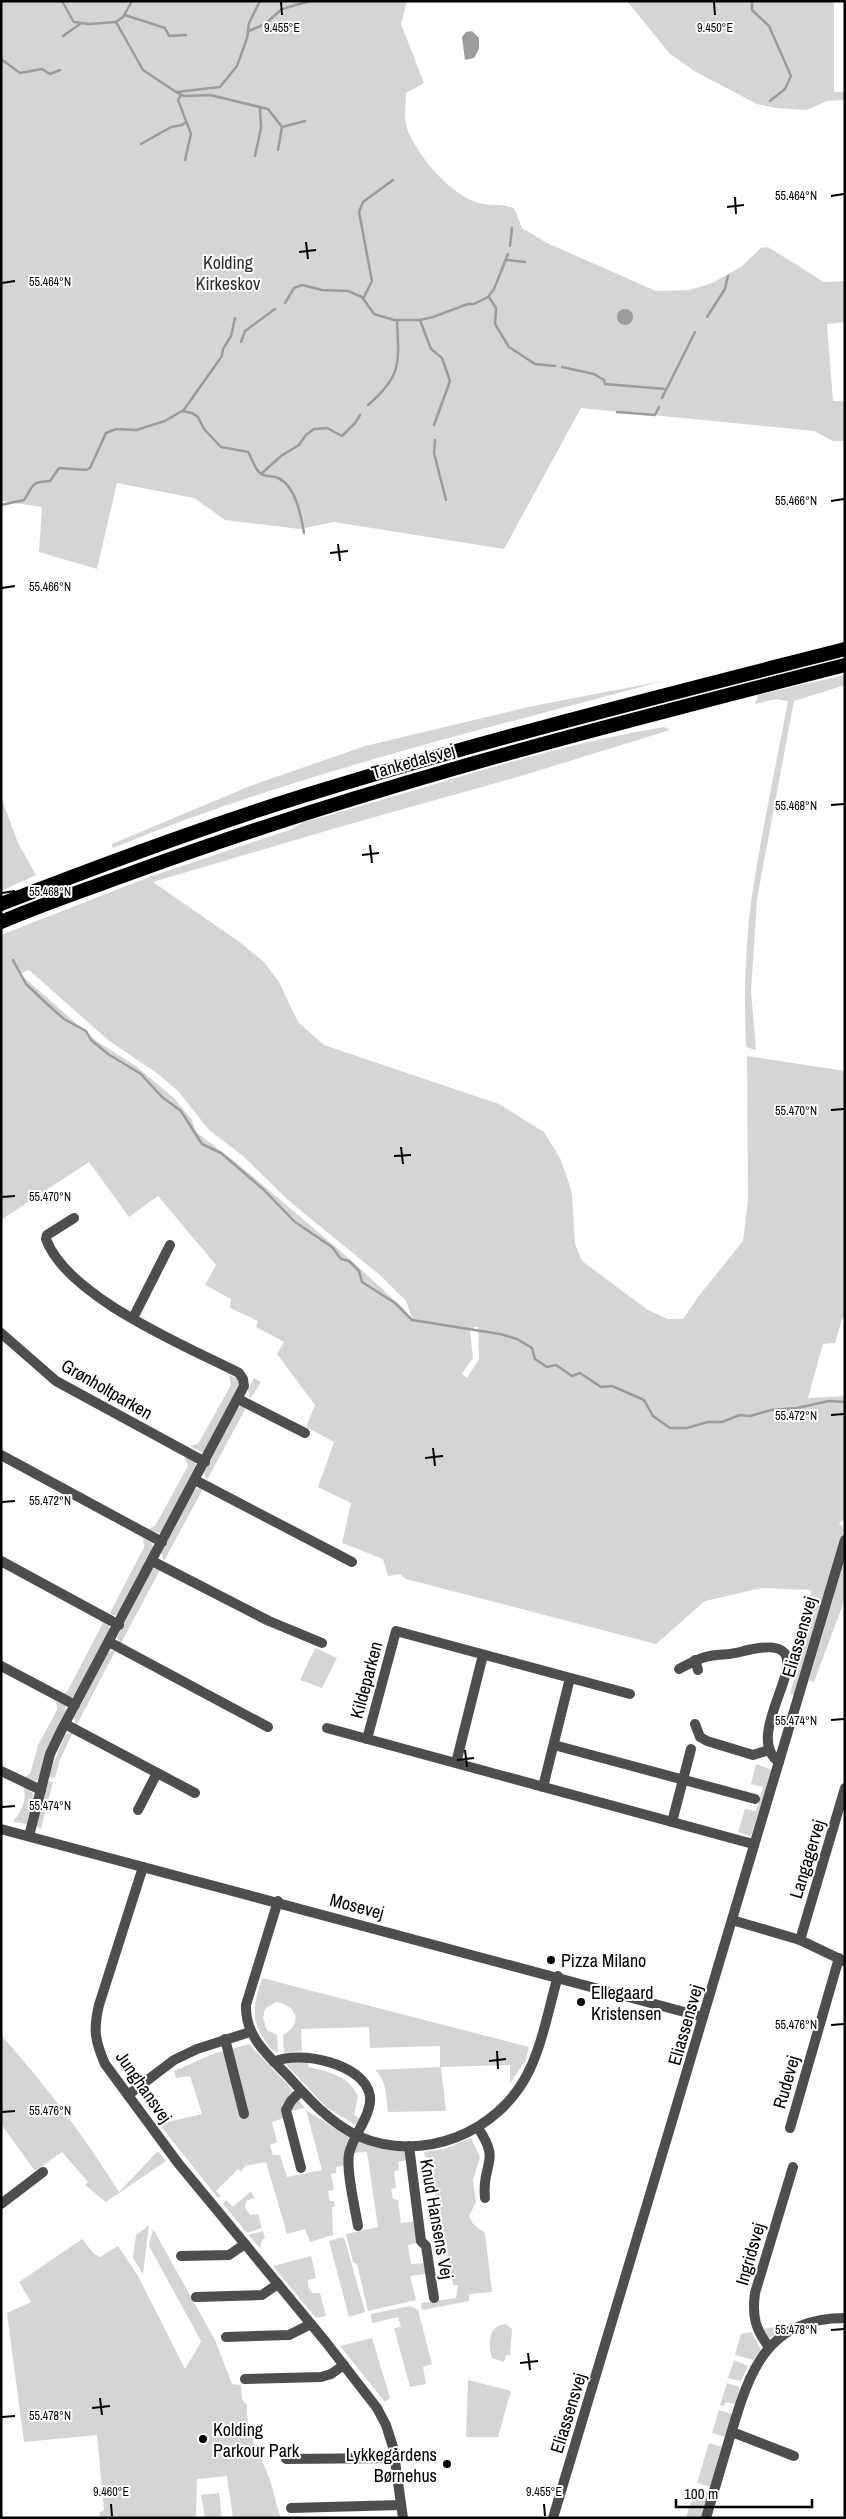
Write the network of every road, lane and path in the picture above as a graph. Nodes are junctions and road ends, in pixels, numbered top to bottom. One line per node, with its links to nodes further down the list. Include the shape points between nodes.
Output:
1 (845, 649): 3 (highway, Tankedalsvej, via 516,735 304,796)
2 (845, 665): 4 (highway, Tankedalsvej, via 372,792 236,835)
3 (1, 904)
4 (1, 922)
5 (74, 1218): 7 (street, via 47,1235 48,1245 67,1271 91,1292)
6 (170, 1246): 7 (street)
7 (133, 1318): 9 (street, via 239,1373 244,1386)
8 (1, 1333): 12 (street, Grønholtparken, via 56,1381)
9 (238, 1399): 10 (street); 12 (street)
10 (306, 1433)
11 (1, 1455): 15 (street)
12 (205, 1462): 13 (street)
13 (196, 1480): 15 (street); 18 (street)
14 (845, 1540): 36 (street, Eliassensvej)
15 (162, 1542): 17 (street)
16 (1, 1561): 19 (street)
17 (152, 1561): 19 (street); 20 (street, via 269,1621)
18 (352, 1562)
19 (119, 1625): 21 (street)
20 (317, 1637)
21 (109, 1642): 27 (street); 30 (street)
22 (483, 1655): 25 (street, Kildeparken); 32 (street, Kildeparken, via 396,1631); 37 (street)
23 (1, 1666): 27 (street)
24 (679, 1670): 35 (street, via 760,1647 773,1646 786,1653 788,1667 773,1708)
25 (570, 1678): 26 (street, Kildeparken); 33 (street)
26 (630, 1694)
27 (75, 1706): 28 (street)
28 (64, 1724): 39 (street); 43 (street, via 50,1754)
29 (695, 1724): 35 (street, via 700,1737 707,1741 753,1755)
30 (268, 1727)
31 (326, 1728): 32 (street, Kildeparken)
32 (367, 1739): 37 (street, Kildeparken)
33 (554, 1745): 40 (street); 41 (street)
34 (690, 1749): 40 (street)
35 (769, 1750): 36 (street)
36 (779, 1762): 50 (street, Eliassensvej)
37 (456, 1763): 41 (street, Kildeparken)
38 (1, 1771): 43 (street)
39 (157, 1773): 44 (street); 46 (street)
40 (683, 1780): 45 (street); 47 (street)
41 (543, 1787): 47 (street, Kildeparken)
42 (845, 1788): 54 (street, Langagervej)
43 (41, 1790): 49 (street)
44 (195, 1793)
45 (754, 1799)
46 (138, 1810)
47 (672, 1822): 50 (street, Kildeparken)
48 (1, 1829): 49 (street, Mosevej)
49 (29, 1836): 51 (street, Mosevej)
50 (753, 1844): 53 (street, Eliassensvej)
51 (143, 1866): 52 (street, Mosevej); 62 (street, Junghansvej, via 98,2005 94,2028 105,2064)
52 (278, 1902): 56 (street, Mosevej); 58 (street, Knud Hansens Vej, via 246,2005)
53 (732, 1920): 54 (street); 57 (street, Eliassensvej)
54 (800, 1940): 55 (street)
55 (842, 1960): 65 (street, Rudevej)
56 (558, 1976): 57 (street, Mosevej); 64 (street, Knud Hansens Vej, via 529,2071 509,2101)
57 (704, 2017): 92 (street, Eliassensvej)
58 (250, 2032): 59 (street); 60 (street, Knud Hansens Vej)
59 (225, 2040): 62 (street, via 174,2060); 63 (street)
60 (274, 2062): 61 (street, Knud Hansens Vej); 66 (street, via 282,2058 324,2060 359,2078 370,2096)
61 (301, 2091): 66 (street, Knud Hansens Vej, via 334,2122); 69 (street, via 286,2110)
62 (128, 2095): 74 (street, Junghansvej)
63 (244, 2114)
64 (478, 2128): 67 (street, Knud Hansens Vej, via 442,2142); 71 (street, via 491,2153 484,2180)
65 (790, 2128)
66 (357, 2135): 67 (street, Knud Hansens Vej, via 389,2145); 73 (street, via 349,2157)
67 (409, 2146): 78 (street, Knud Hansens Vej, via 421,2241 426,2246)
68 (794, 2167): 82 (street, Ingridsvej, via 754,2299 753,2319)
69 (301, 2168)
70 (43, 2172): 72 (street)
71 (485, 2198)
72 (1, 2204)
73 (358, 2226)
74 (245, 2244): 75 (street, via 229,2255); 76 (street, Junghansvej)
75 (181, 2256)
76 (278, 2284): 77 (street, via 262,2294); 80 (street, Junghansvej)
77 (196, 2297)
78 (434, 2298)
79 (845, 2318): 82 (street, via 809,2322)
80 (311, 2324): 81 (street, via 289,2335); 83 (street, Junghansvej)
81 (226, 2337)
82 (769, 2347): 85 (street, via 752,2372)
83 (344, 2365): 84 (street, via 321,2377); 87 (street, Junghansvej, via 382,2416)
84 (245, 2378)
85 (732, 2432): 86 (street); 93 (street)
86 (794, 2456)
87 (395, 2458): 88 (street); 89 (street, Junghansvej)
88 (286, 2459)
89 (401, 2505): 90 (street); 91 (street, Junghansvej)
90 (290, 2508)
91 (403, 2518)
92 (553, 2518)
93 (706, 2518)

